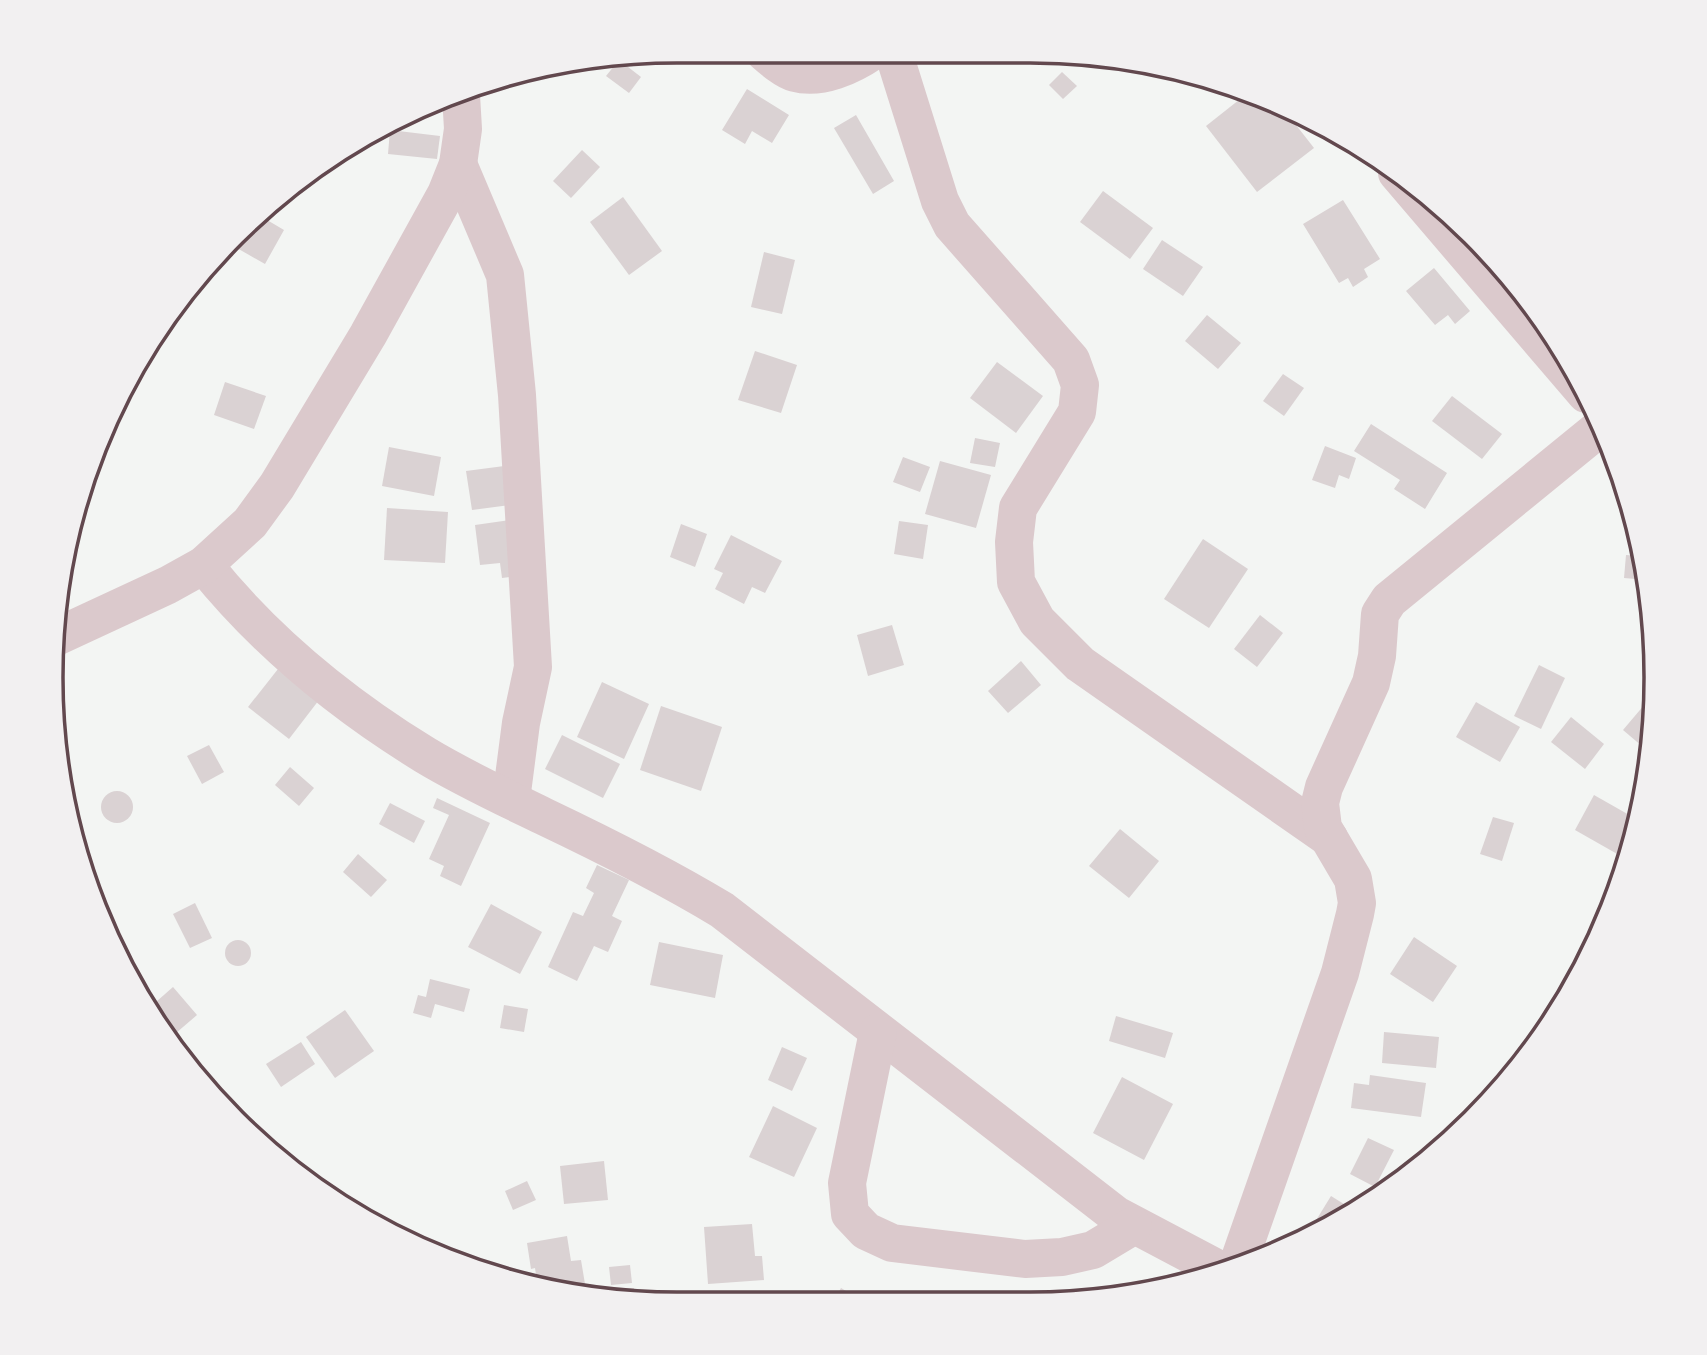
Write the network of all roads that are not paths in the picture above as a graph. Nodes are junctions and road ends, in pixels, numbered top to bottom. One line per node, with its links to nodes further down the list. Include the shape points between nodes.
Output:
1 (779, 63): 2 (street, via 793,73 824,75)
2 (852, 63)
3 (897, 63): 12 (street, via 940,201 952,225 1071,360 1080,385 1077,412 1018,508 1016,582 1037,621 1080,664)
4 (461, 103): 5 (street)
5 (458, 164): 9 (street, via 368,335 277,486 250,523); 11 (street, via 505,275 517,395 533,667)
6 (1428, 210): 7 (street)
7 (1551, 353)
8 (1593, 433): 12 (street, via 1389,600 1380,614 1371,684 1324,787 1320,817)
9 (204, 565): 10 (street); 11 (street, via 264,631 348,703 425,755)
10 (64, 633)
11 (511, 800): 13 (street, via 674,881 722,910)
12 (1329, 838): 15 (street, via 1353,879 1355,914 1340,973)
13 (877, 1032): 14 (street); 14 (street, via 847,1183 850,1214 866,1231 892,1243 1025,1259 1093,1250)
14 (1133, 1226): 16 (street)
15 (1242, 1254)
16 (1210, 1264)

